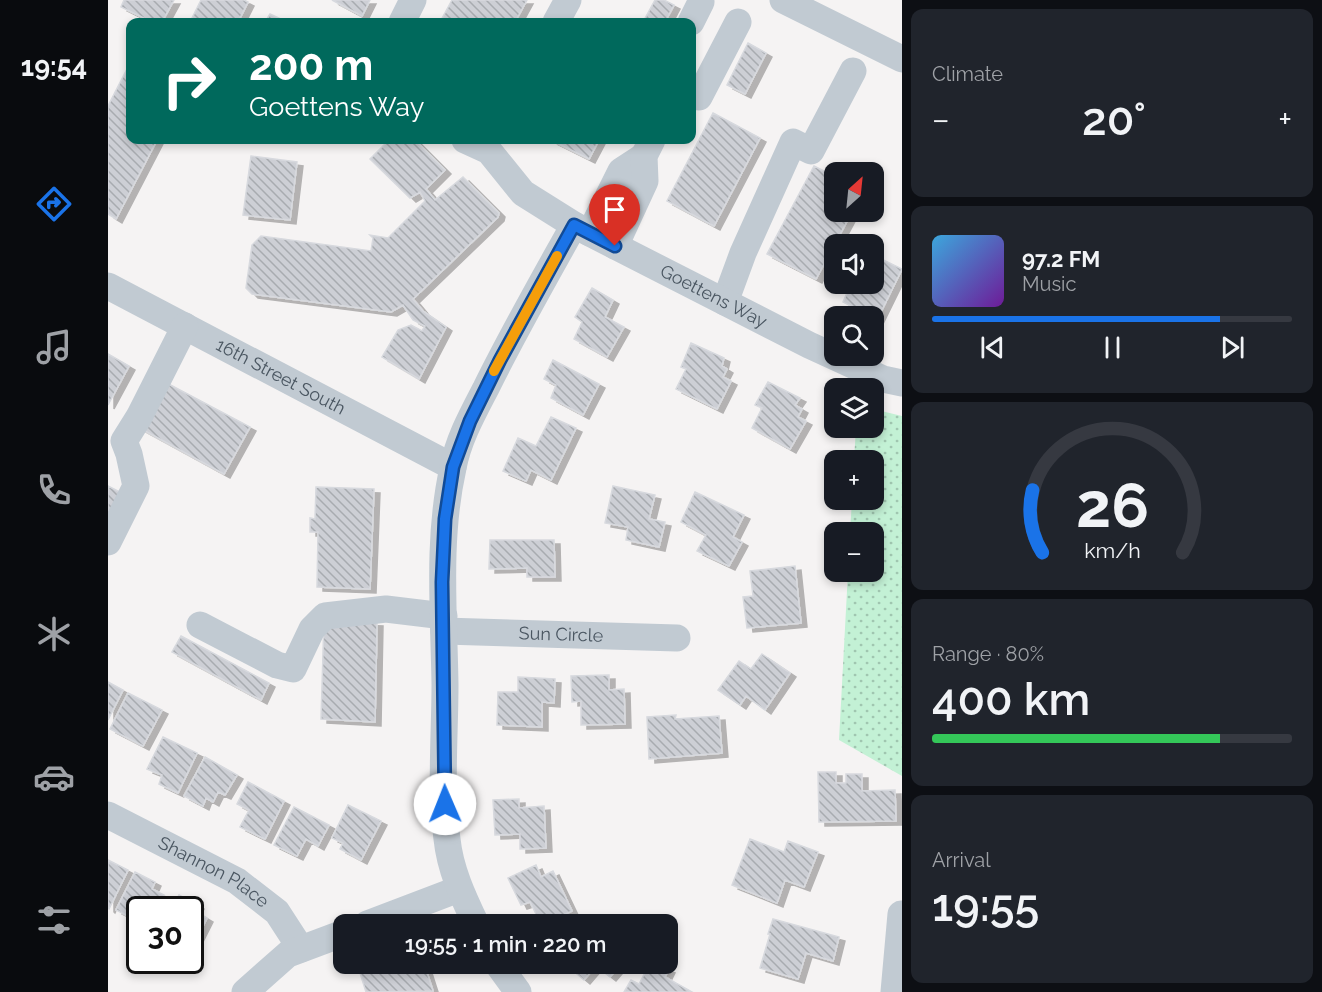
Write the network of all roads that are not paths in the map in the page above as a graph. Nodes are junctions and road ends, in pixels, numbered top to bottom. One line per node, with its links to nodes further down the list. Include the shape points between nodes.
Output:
1 (413, 0): 4 (street)
2 (568, 0): 5 (street)
3 (783, 0): 7 (street)
4 (404, 18)
5 (558, 18)
6 (738, 22): 9 (street, via 699,97)
7 (902, 59)
8 (853, 71): 15 (street, via 812,151 793,142)
9 (696, 96)
10 (484, 144): 12 (street, Goettens Way, via 523,193)
11 (648, 148): 12 (street, via 621,171); 13 (street, via 645,182)
12 (582, 229): 13 (street, Goettens Way); 19 (street, via 500,360)
13 (615, 246): 15 (street, Goettens Way)
14 (108, 286): 16 (street, 16th Street South)
15 (724, 302): 17 (street, Goettens Way, via 884,380)
16 (185, 326): 18 (street, via 139,417); 19 (street, 16th Street South)
17 (902, 383)
18 (116, 443): 20 (street, via 129,454 136,486)
19 (453, 467): 21 (street, via 445,519)
20 (108, 542)
21 (444, 623): 22 (street, Sun Circle, via 386,609 325,616 312,629 293,669 277,665); 23 (street, Sun Circle); 25 (street, via 447,840)
22 (200, 625)
23 (677, 638)
24 (108, 815): 30 (street, Shannon Place, via 237,881 277,912)
25 (459, 889): 26 (street); 27 (street)
26 (394, 914)
27 (471, 914)
28 (901, 914): 34 (street)
29 (333, 937): 30 (street)
30 (301, 949): 32 (street, via 288,954)
31 (505, 974): 33 (street)
32 (245, 992)
33 (518, 992)
34 (894, 992)

